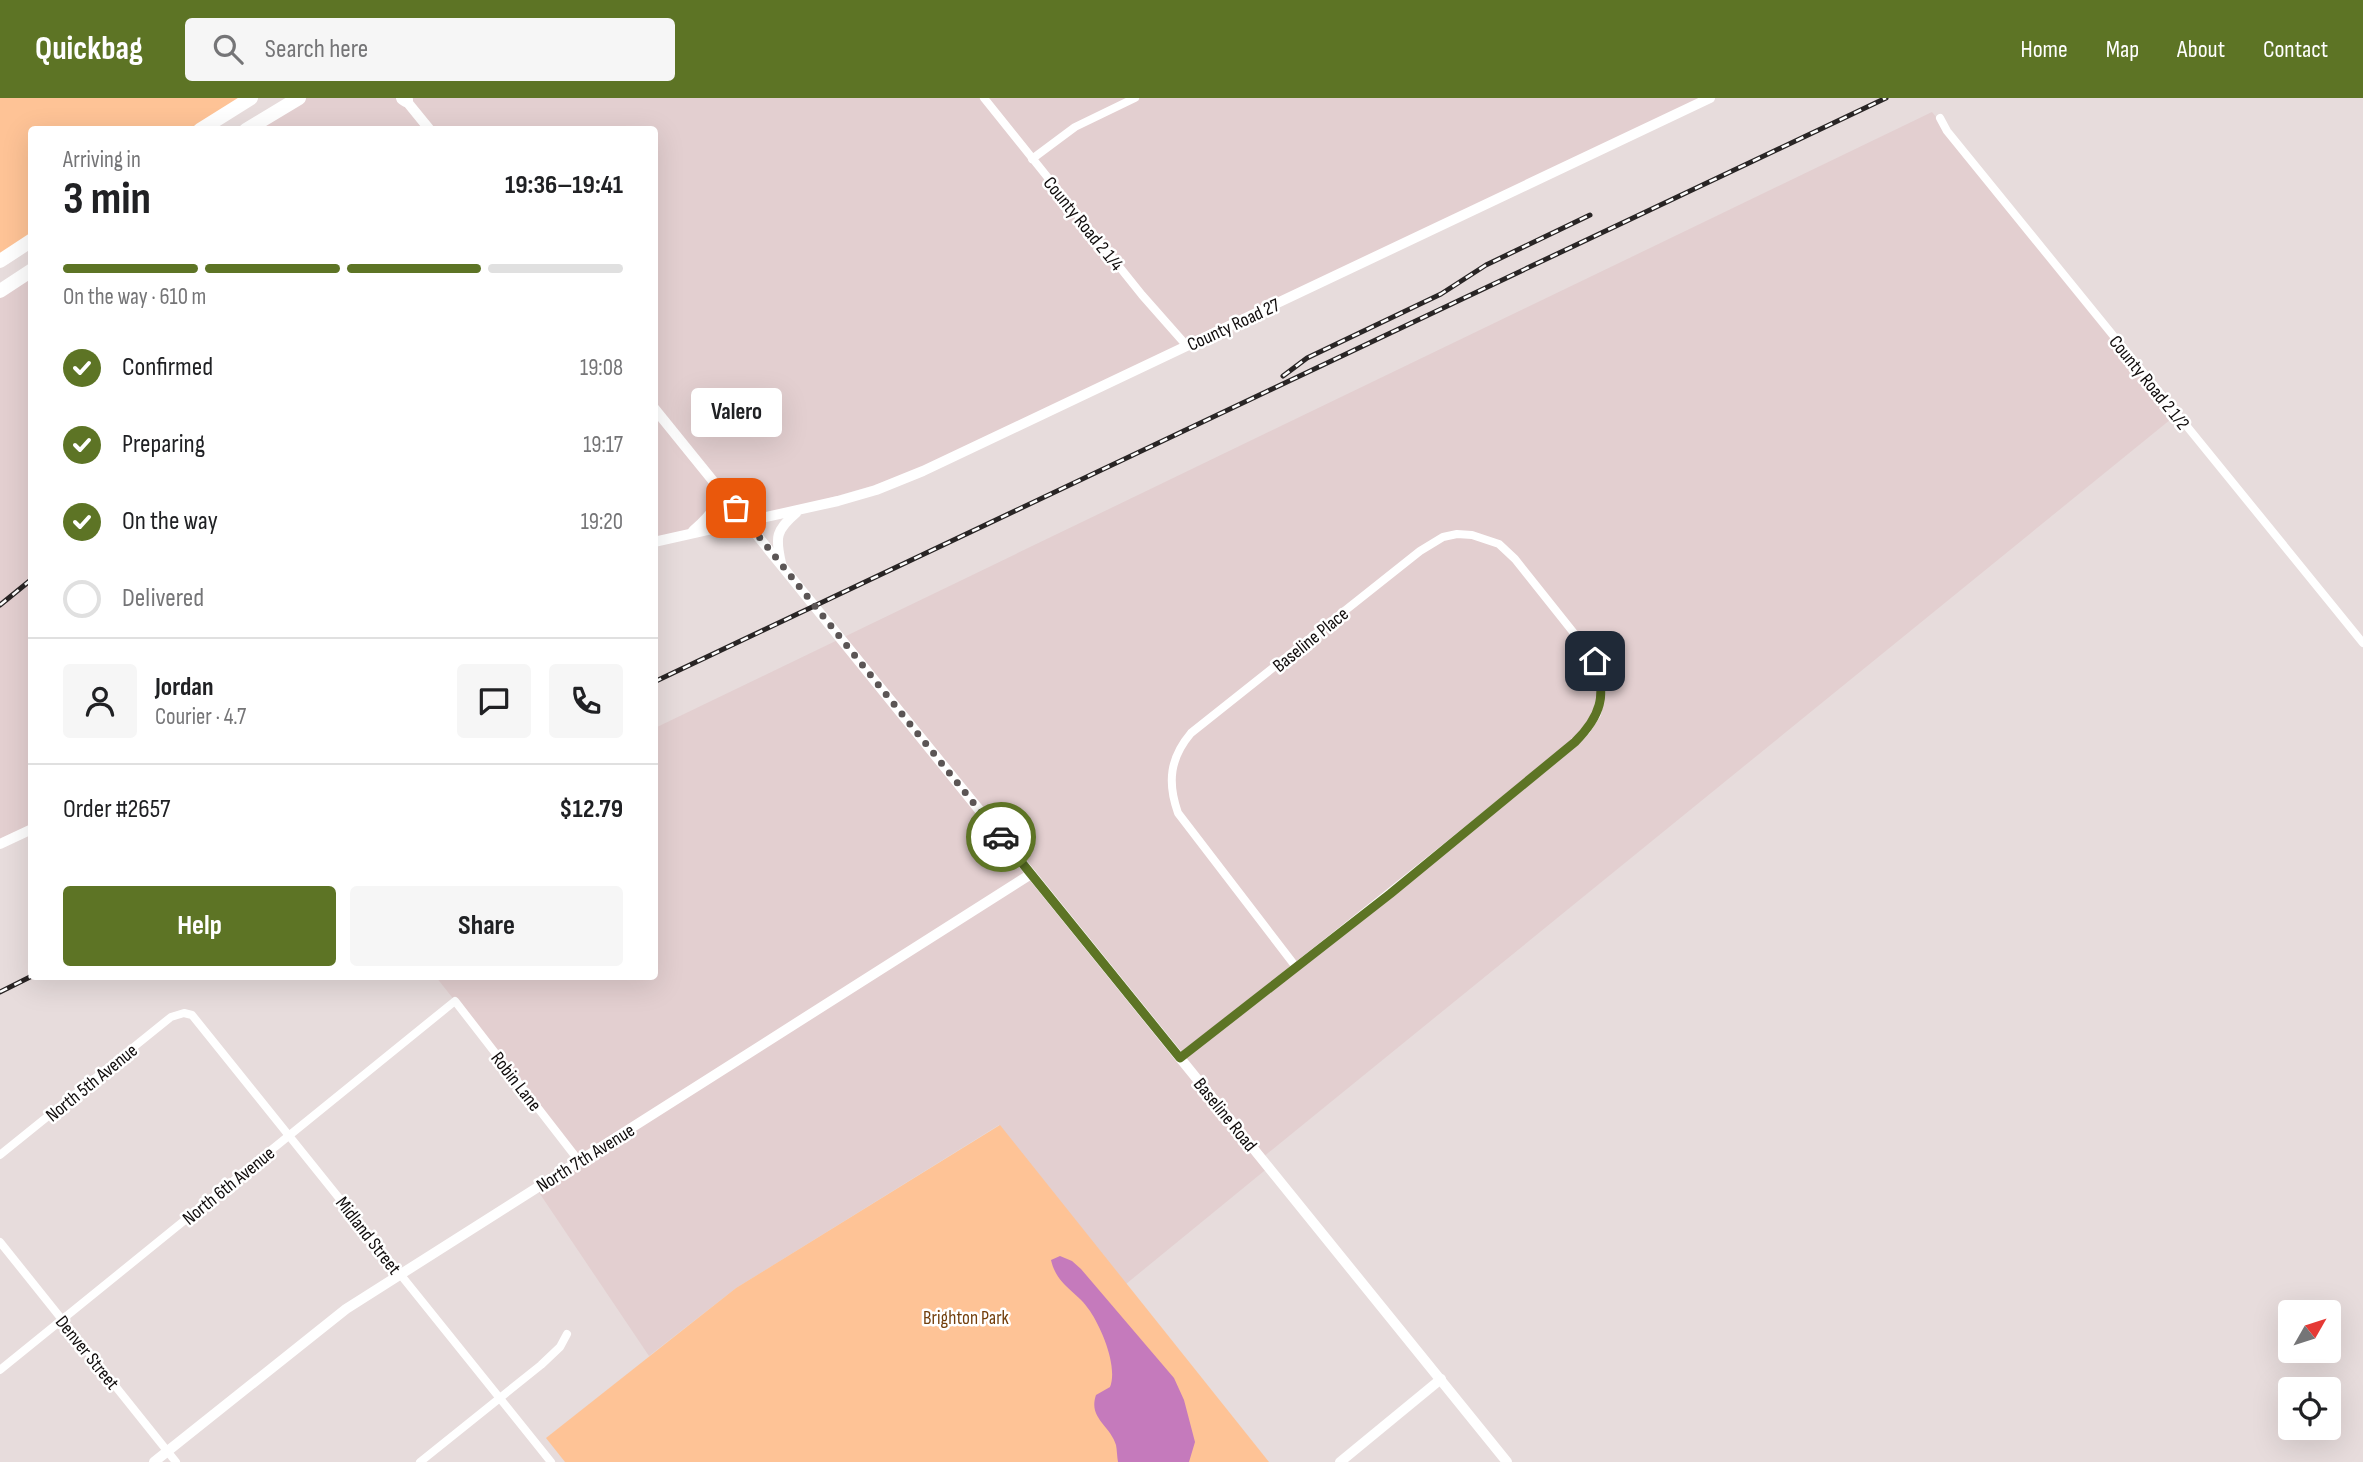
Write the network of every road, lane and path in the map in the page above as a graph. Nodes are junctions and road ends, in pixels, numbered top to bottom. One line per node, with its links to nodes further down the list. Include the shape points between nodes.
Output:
1 (251, 98): 8 (highway)
2 (299, 98): 9 (highway)
3 (404, 98): 10 (street)
4 (984, 98): 11 (street, County Road 2 1/4)
5 (1135, 98): 11 (street, via 1075,127)
6 (1710, 98): 16 (street, County Road 27)
7 (1940, 118): 24 (street, County Road 2 1/2)
8 (206, 126)
9 (253, 126)
10 (427, 126)
11 (1032, 159): 16 (street, County Road 2 1/4)
12 (28, 243): 13 (highway)
13 (0, 261)
14 (28, 273): 15 (highway)
15 (0, 291)
16 (1187, 346): 19 (street, County Road 27, via 923,471 876,490)
17 (658, 413): 18 (street, Baseline Road)
18 (714, 481): 20 (street, Baseline Road); 21 (street, via 716,505)
19 (799, 510): 20 (street, County Road 27); 23 (street, via 782,525 778,537)
20 (747, 522): 21 (street, County Road 27); 23 (street, Baseline Road)
21 (691, 533): 22 (street, County Road 27)
22 (658, 541)
23 (782, 565): 27 (street, Baseline Road)
24 (2363, 643)
25 (28, 831): 26 (street)
26 (0, 844)
27 (1031, 874): 31 (street, Baseline Road); 34 (street, North 7th Avenue)
28 (1296, 967): 28 (street, Baseline Place, via 1178,813 1171,773 1176,756 1191,733 1420,551 1457,534 1499,544 1589,652 1602,689 1597,714 1575,742); 31 (street)
29 (456, 1001): 32 (street, North 6th Avenue); 34 (street, Robin Lane)
30 (184, 1013): 32 (street, Midland Street, via 200,1022); 33 (street, North 5th Avenue, via 171,1017)
31 (1180, 1058): 40 (street, Baseline Road)
32 (290, 1135): 36 (street, Midland Street); 37 (street, North 6th Avenue)
33 (0, 1156)
34 (579, 1161): 36 (street, North 7th Avenue)
35 (0, 1242): 37 (street, Denver Street)
36 (401, 1275): 41 (street, Midland Street); 42 (street, North 7th Avenue, via 328,1322)
37 (62, 1319): 39 (street, North 6th Avenue); 42 (street, Denver Street)
38 (568, 1334): 41 (street, via 555,1353)
39 (0, 1370)
40 (1441, 1379): 47 (street); 48 (street, Baseline Road)
41 (500, 1398): 45 (street); 46 (street, Midland Street)
42 (167, 1451): 43 (street, North 7th Avenue); 44 (street, Denver Street)
43 (154, 1462)
44 (176, 1462)
45 (420, 1462)
46 (551, 1462)
47 (1340, 1462)
48 (1507, 1462)

